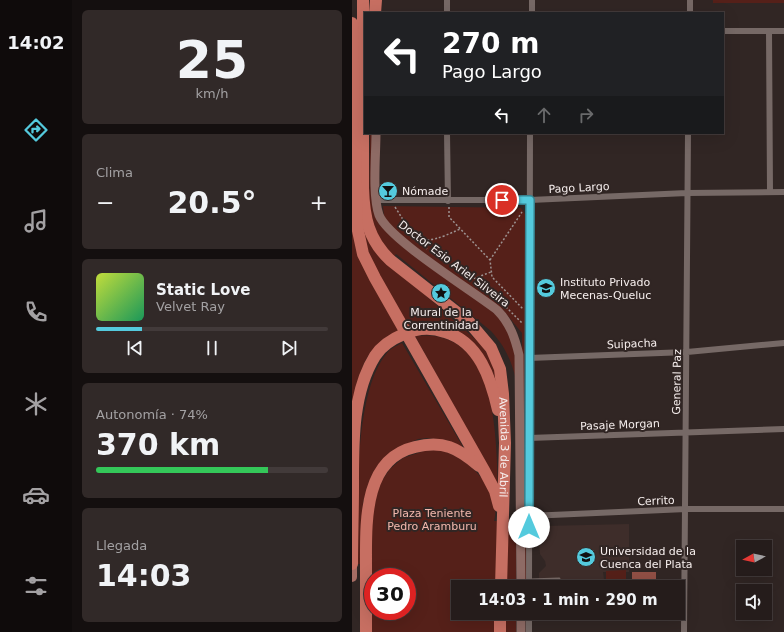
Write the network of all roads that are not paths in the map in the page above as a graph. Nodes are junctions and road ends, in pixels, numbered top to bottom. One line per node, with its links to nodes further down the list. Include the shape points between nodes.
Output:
1 (363, 0): 19 (highway, Avenida 3 de Abril)
2 (377, 0): 6 (highway)
3 (447, 0): 7 (street)
4 (532, 0): 8 (street)
5 (690, 0): 9 (street)
6 (376, 12)
7 (446, 12)
8 (532, 12)
9 (690, 12)
10 (352, 23): 33 (highway, Avenida 3 de Abril, via 355,211 360,245 375,278)
11 (724, 31): 12 (street)
12 (769, 31): 13 (street); 20 (street)
13 (784, 31)
14 (366, 134): 19 (highway)
15 (376, 134): 23 (main road)
16 (447, 134): 25 (street)
17 (530, 134): 24 (street)
18 (688, 134): 22 (street, General Paz)
19 (364, 149): 32 (highway, Avenida 3 de Abril, via 365,216 373,241 390,260 469,322 491,348 500,369)
20 (770, 192): 21 (street, Pago Largo); 22 (street, Pago Largo)
21 (784, 192)
22 (687, 193): 24 (street, Pago Largo); 27 (street, General Paz)
23 (376, 200): 25 (street, Pago Largo); 42 (main road, Doctor Esio Ariel Silveira, via 379,214 389,231 497,310 509,324 519,355)
24 (530, 200): 25 (street, Pago Largo); 28 (street)
25 (448, 201)
26 (784, 343): 27 (street, Suipacha)
27 (687, 352): 28 (street, Suipacha); 30 (street, General Paz)
28 (529, 358): 31 (street)
29 (784, 429): 30 (street, Pasaje Morgan)
30 (686, 433): 31 (street, Pasaje Morgan); 34 (street, General Paz)
31 (529, 438): 36 (street)
32 (505, 443): 37 (highway, Avenida 3 de Abril); 38 (highway, via 491,383 477,354 463,341 447,332 432,329 410,331 396,337 382,348 372,362 357,406 353,447)
33 (485, 472): 37 (highway, Avenida 3 de Abril, via 495,491); 47 (highway, via 461,452 437,444 422,445 404,451 394,456 384,468 370,495 367,515)
34 (686, 509): 35 (street, Cerrito); 36 (street, Cerrito); 51 (street, General Paz)
35 (784, 509)
36 (529, 516): 43 (street)
37 (502, 519): 41 (highway)
38 (352, 564): 39 (main road)
39 (352, 577)
40 (559, 579): 43 (lane)
41 (501, 580)
42 (521, 580)
43 (529, 580)
44 (500, 620): 48 (highway)
45 (521, 620): 49 (main road)
46 (529, 620): 50 (street)
47 (366, 632)
48 (500, 632)
49 (521, 632)
50 (529, 632)
51 (684, 632)

